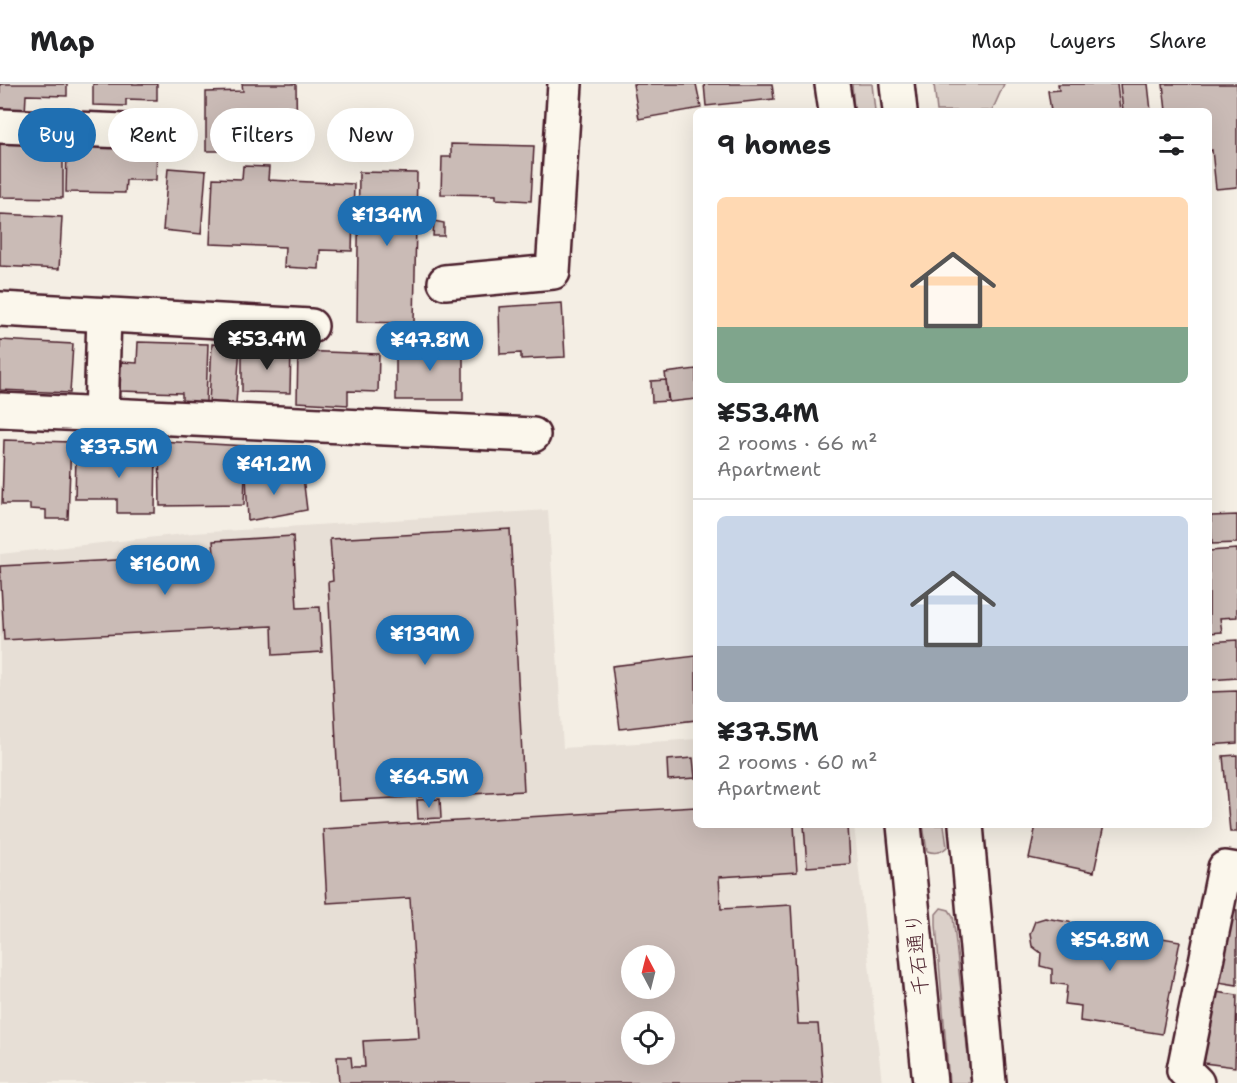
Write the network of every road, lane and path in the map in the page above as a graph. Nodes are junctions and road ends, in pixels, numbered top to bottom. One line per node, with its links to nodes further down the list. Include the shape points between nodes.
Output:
1 (564, 84): 8 (street, via 553,272)
2 (832, 84): 4 (street)
3 (897, 84): 5 (street)
4 (836, 108)
5 (900, 108)
6 (0, 126): 7 (street)
7 (108, 130)
8 (445, 282)
9 (0, 309): 10 (street)
10 (104, 315): 11 (street); 13 (street)
11 (311, 326)
12 (0, 410): 13 (street)
13 (101, 416): 14 (street)
14 (533, 435)
15 (904, 828): 18 (street, 千石通り)
16 (966, 828): 19 (street)
17 (1237, 870): 20 (street, via 1225,868 1184,1070)
18 (930, 1083)
19 (990, 1083)
20 (1197, 1083)

